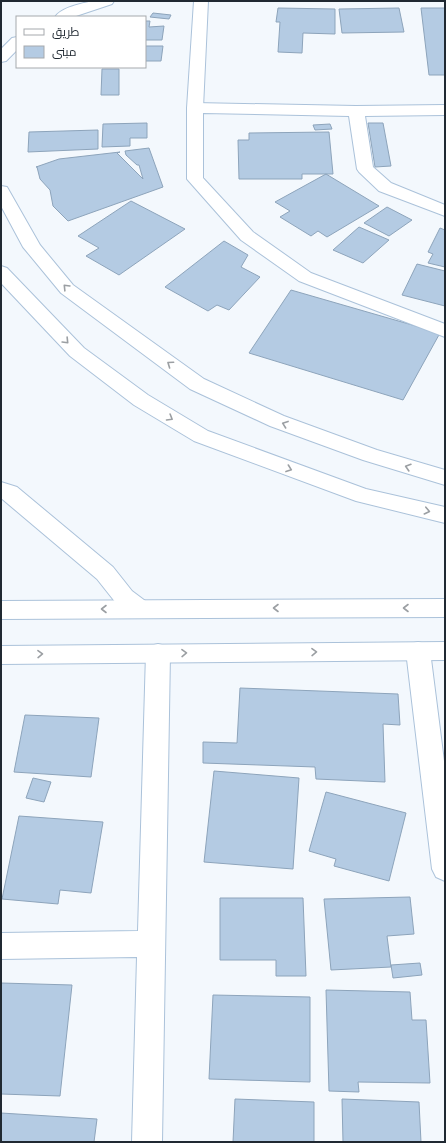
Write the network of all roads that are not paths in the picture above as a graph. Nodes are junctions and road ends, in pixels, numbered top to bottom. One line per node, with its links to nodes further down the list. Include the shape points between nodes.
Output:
1 (107, 1): 3 (street)
2 (201, 1): 6 (street)
3 (64, 16)
4 (16, 42): 5 (street)
5 (1, 58)
6 (196, 108): 8 (street); 12 (street, via 195,179 247,236 305,277)
7 (445, 110): 8 (street)
8 (356, 111): 10 (street, via 365,169 385,187)
9 (1, 191): 13 (street, one-way to 9, via 370,455 277,421 197,384 68,289 32,248)
10 (445, 211)
11 (1, 272): 15 (street, one-way to 15, via 77,352 141,400 201,436 363,496)
12 (445, 331)
13 (445, 478)
14 (1, 490): 17 (street, via 10,492 105,573 124,597)
15 (445, 515)
16 (445, 608): 17 (street, one-way to 17)
17 (140, 609): 18 (street, one-way to 18)
18 (1, 610)
19 (445, 650): 20 (street)
20 (418, 651): 21 (street, one-way to 20); 23 (street)
21 (158, 653): 22 (street, one-way to 21); 24 (street)
22 (1, 655)
23 (445, 869)
24 (152, 944): 25 (street); 26 (street)
25 (1, 946)
26 (147, 1142)

